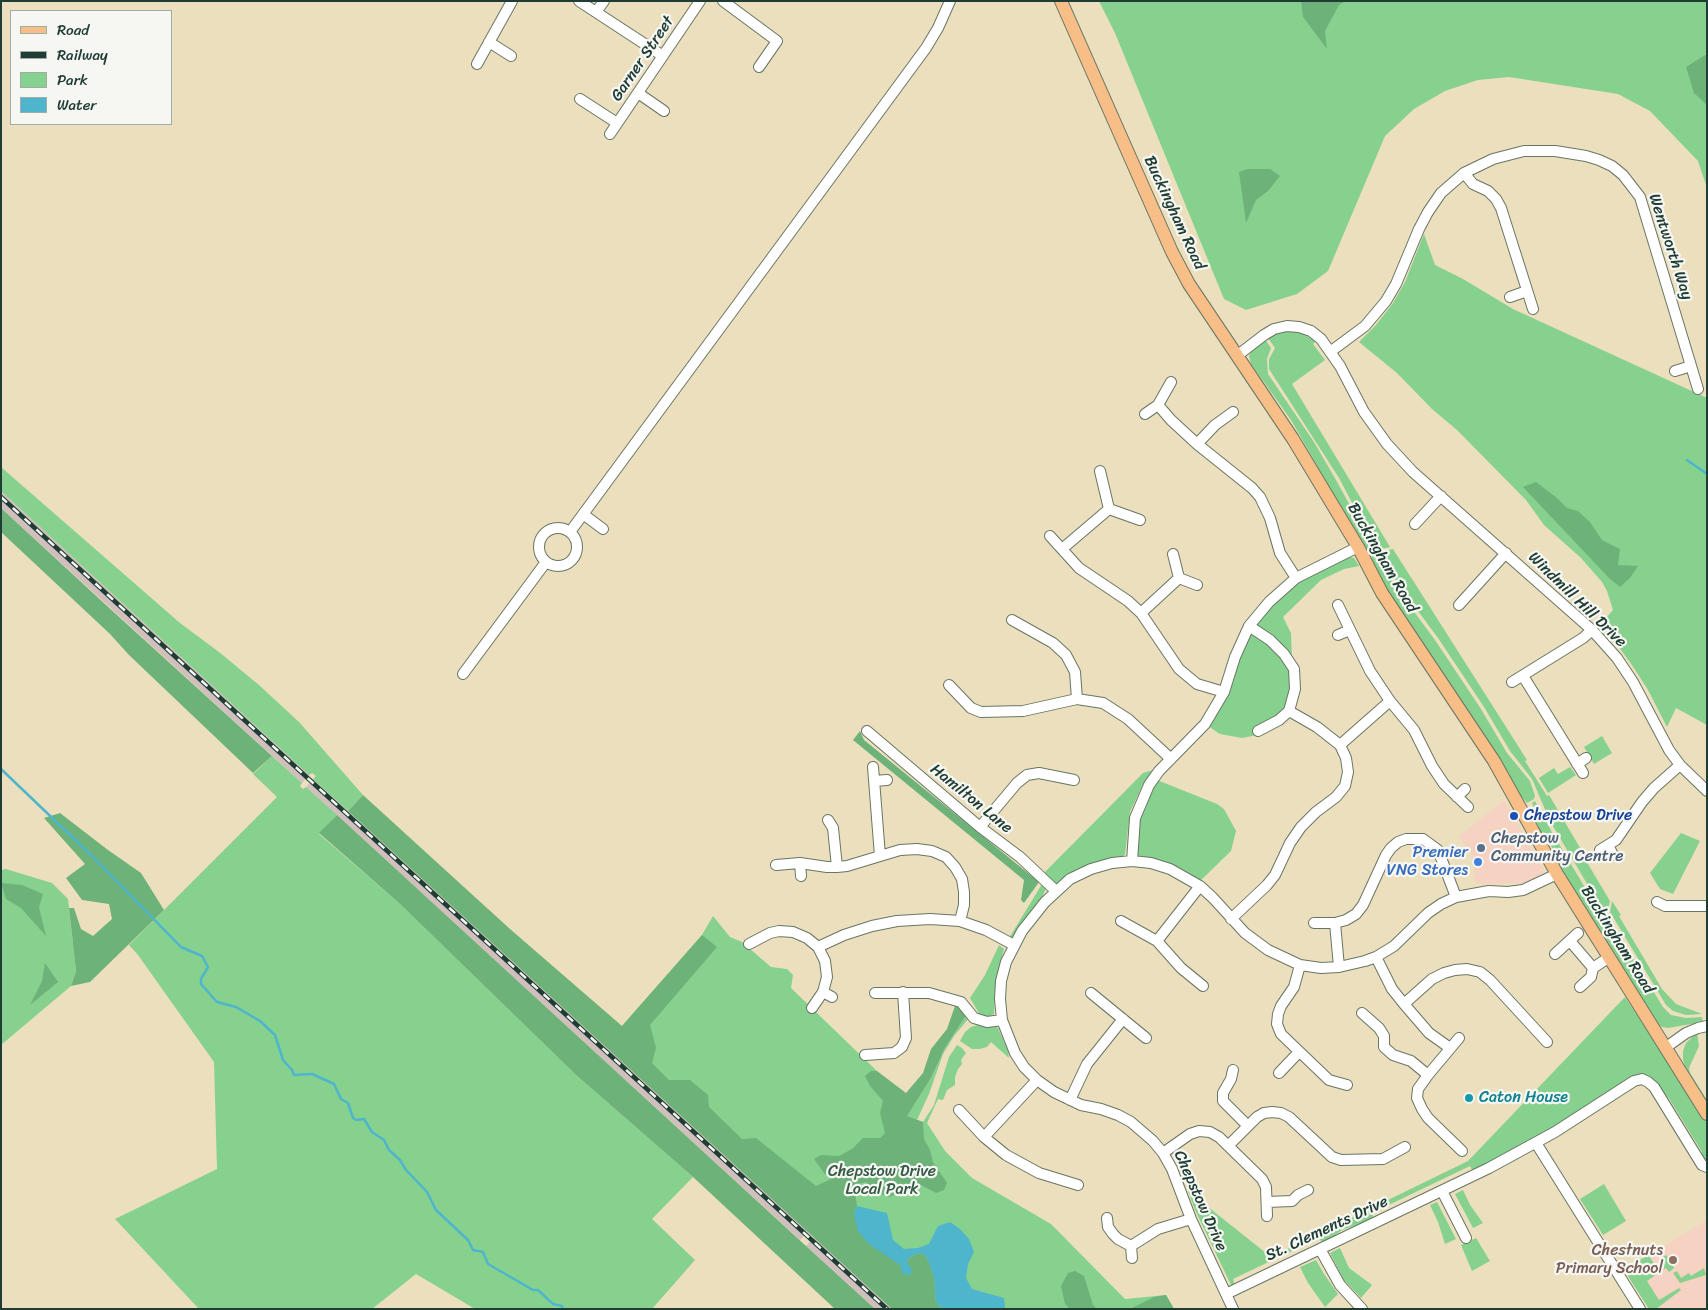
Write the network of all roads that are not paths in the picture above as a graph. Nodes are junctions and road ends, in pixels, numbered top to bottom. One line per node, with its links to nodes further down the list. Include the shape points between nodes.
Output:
1 (512, 1): 9 (street)
2 (579, 1): 8 (street)
3 (604, 1): 8 (street)
4 (700, 1): 11 (street, Garner Street)
5 (723, 1): 13 (street, via 777,41)
6 (950, 1): 36 (street, via 926,48)
7 (1061, 1): 24 (main road, Buckingham Road, via 1172,252 1189,284)
8 (596, 12): 11 (street)
9 (489, 42): 10 (street); 12 (street)
10 (511, 56)
11 (663, 56): 14 (street, Garner Street)
12 (478, 64)
13 (759, 67)
14 (638, 93): 16 (street); 17 (street, Garner Street)
15 (580, 99): 17 (street)
16 (664, 111)
17 (617, 123): 18 (street, Garner Street)
18 (610, 134)
19 (1464, 173): 20 (street, via 1473,184 1496,198); 23 (street, Wentworth Way, via 1441,193 1428,212 1386,301 1366,326); 25 (street, Wentworth Way, via 1509,154 1540,150 1599,160 1624,175 1640,197)
20 (1527, 291): 21 (street); 22 (street)
21 (1510, 297)
22 (1532, 309)
23 (1330, 352): 24 (street, Windmill Hill Drive, via 1311,331 1287,326 1264,335); 34 (street, Windmill Hill Drive, via 1364,412 1387,444)
24 (1238, 355): 42 (main road, Buckingham Road)
25 (1691, 366): 26 (street); 28 (street, Wentworth Way)
26 (1675, 371)
27 (1171, 382): 29 (street)
28 (1698, 390)
29 (1158, 405): 31 (street); 32 (street)
30 (1233, 412): 32 (street)
31 (1145, 414)
32 (1197, 444): 48 (street, via 1260,497 1280,553)
33 (1100, 471): 35 (street)
34 (1441, 496): 38 (street); 44 (street, Windmill Hill Drive)
35 (1109, 508): 37 (street); 43 (street)
36 (583, 514): 39 (street); 40 (street)
37 (1140, 520)
38 (1415, 524)
39 (603, 529)
40 (570, 532): 46 (street, via 576,542 573,559 563,565); 46 (street, via 557,528 545,532 539,550)
41 (1050, 536): 43 (street)
42 (1358, 547): 48 (street); 88 (main road, Buckingham Road, via 1382,593 1494,761)
43 (1062, 549): 52 (street, via 1080,568)
44 (1506, 553): 51 (street); 56 (street, Windmill Hill Drive)
45 (1173, 554): 47 (street)
46 (546, 562): 58 (street)
47 (1179, 578): 49 (street); 52 (street)
48 (1296, 578): 54 (street, via 1269,602)
49 (1197, 585)
50 (1338, 605): 55 (street)
51 (1459, 605)
52 (1141, 613): 62 (street, via 1179,669 1197,684)
53 (1012, 620): 63 (street, via 1053,643 1066,655 1075,672)
54 (1249, 626): 62 (street, via 1234,657); 65 (street, via 1270,640 1294,669 1295,689)
55 (1350, 630): 57 (street); 64 (street, via 1370,671)
56 (1592, 630): 59 (street); 71 (street, Windmill Hill Drive, via 1633,682)
57 (1338, 635)
58 (463, 674)
59 (1522, 676): 60 (street); 70 (street)
60 (1512, 682)
61 (949, 685): 63 (street, via 971,708 981,712 1023,711)
62 (1224, 692): 69 (street, via 1205,724)
63 (1077, 699): 69 (street, via 1103,704 1128,719)
64 (1390, 700): 68 (street); 78 (street, via 1414,730 1444,784)
65 (1289, 711): 67 (street); 68 (street)
66 (867, 731): 81 (street, Hamilton Lane)
67 (1258, 731)
68 (1340, 745): 95 (street, via 1348,772 1345,786 1301,827 1275,875)
69 (1170, 759): 84 (street, via 1141,801)
70 (1582, 765)
71 (1680, 765): 77 (street, Windmill Hill Drive); 82 (street, via 1654,788 1616,840 1604,848)
72 (872, 767): 75 (street)
73 (887, 780): 75 (street)
74 (1074, 780): 81 (street, via 1038,773 1027,775 1016,783)
75 (874, 781): 83 (street)
76 (1465, 789): 78 (street)
77 (1707, 790)
78 (1457, 797): 79 (street)
79 (1468, 807)
80 (828, 820): 87 (street, via 833,828)
81 (980, 827): 91 (street, Hamilton Lane, via 1020,857)
82 (1614, 854)
83 (880, 856): 87 (street); 98 (street, via 917,849 946,857 955,867 963,886 964,905)
84 (1132, 861): 90 (street, Chepstow Drive, via 1170,869); 91 (street, Chepstow Drive, via 1092,869 1070,879)
85 (800, 864): 86 (street); 87 (street); 89 (street)
86 (776, 865)
87 (837, 867)
88 (1557, 874): 92 (street, Chepstow Drive, via 1523,890 1489,891); 110 (main road, Buckingham Road)
89 (801, 876)
90 (1200, 886): 95 (street, Chepstow Drive); 103 (street)
91 (1056, 891): 106 (street, Chepstow Drive)
92 (1456, 897): 100 (street, via 1438,850 1423,839 1406,839 1386,855 1356,914); 109 (street, Chepstow Drive, via 1428,913 1394,946)
93 (1657, 902): 94 (street, via 1665,906)
94 (1707, 906)
95 (1231, 919): 111 (street, Chepstow Drive, via 1268,950)
96 (778, 920): 101 (street)
97 (1121, 921): 103 (street)
98 (960, 922): 106 (street, via 986,930); 107 (street, via 930,919 897,921 844,935)
99 (1314, 923): 100 (street)
100 (1335, 923): 112 (street)
101 (779, 931): 105 (street); 107 (street, via 793,932)
102 (1578, 933): 104 (street)
103 (1157, 941): 114 (street, via 1181,968)
104 (1570, 941): 108 (street); 113 (street)
105 (749, 944)
106 (1014, 945): 123 (street, Chepstow Drive, via 1001,981)
107 (818, 947): 120 (street, via 825,961 828,994)
108 (1555, 954)
109 (1376, 957): 112 (street, Chepstow Drive); 119 (street, via 1392,989)
110 (1608, 958): 113 (street); 129 (main road, Buckingham Road)
111 (1300, 965): 112 (street, Chepstow Drive); 130 (street, via 1294,987 1281,1006 1277,1024)
112 (1339, 967)
113 (1593, 968): 115 (street, via 1591,977)
114 (1203, 986)
115 (1580, 987)
116 (903, 992): 117 (street); 123 (street, via 929,993 961,1002 974,1018 987,1022); 131 (street, via 906,1038 902,1047 894,1052)
117 (875, 993)
118 (1091, 993): 122 (street)
119 (1404, 1004): 127 (street, via 1432,979 1444,973 1468,969 1480,972); 128 (street, via 1430,1033)
120 (812, 1008)
121 (1362, 1012): 134 (street, via 1379,1028 1384,1036 1384,1047 1393,1055 1411,1061)
122 (1123, 1019): 125 (street); 137 (street, via 1087,1064)
123 (1002, 1020): 135 (street, Chepstow Drive, via 1015,1053)
124 (1707, 1026): 129 (street, via 1686,1033)
125 (1146, 1038)
126 (1459, 1038): 128 (street)
127 (1547, 1042)
128 (1450, 1048): 134 (street)
129 (1665, 1048): 139 (main road, Buckingham Road)
130 (1300, 1052): 133 (street); 136 (street, via 1329,1080)
131 (865, 1055)
132 (1233, 1070): 140 (street, via 1223,1093 1223,1102)
133 (1279, 1073)
134 (1428, 1075): 145 (street, via 1418,1089 1417,1098 1428,1118)
135 (1037, 1080): 137 (street, Chepstow Drive); 141 (street)
136 (1347, 1085)
137 (1070, 1100): 146 (street, Chepstow Drive, via 1131,1122)
138 (959, 1110): 141 (street)
139 (1707, 1114)
140 (1248, 1126): 143 (street); 144 (street, via 1264,1113 1281,1112 1332,1157 1341,1160 1383,1159)
141 (984, 1138): 148 (street, via 1006,1155 1039,1173)
142 (1536, 1143): 147 (street, St. Clements Drive, via 1642,1079 1654,1087 1702,1165); 150 (street, St. Clements Drive); 162 (street)
143 (1228, 1146): 146 (street, via 1210,1132 1199,1131); 151 (street, via 1262,1179)
144 (1405, 1147)
145 (1462, 1151)
146 (1163, 1154): 154 (street, Chepstow Drive, via 1172,1169)
147 (1707, 1168)
148 (1078, 1185)
149 (1308, 1190): 151 (street, via 1292,1201)
150 (1442, 1191): 155 (street); 157 (street, St. Clements Drive)
151 (1267, 1202): 152 (street)
152 (1267, 1216)
153 (1107, 1218): 156 (street, via 1113,1234)
154 (1190, 1219): 156 (street, via 1158,1229); 159 (street, Chepstow Drive)
155 (1466, 1238)
156 (1131, 1246): 158 (street)
157 (1320, 1249): 159 (street, St. Clements Drive); 161 (street, via 1340,1285)
158 (1132, 1258)
159 (1226, 1294): 160 (street, Chepstow Drive)
160 (1233, 1309)
161 (1362, 1309)
162 (1640, 1309)

